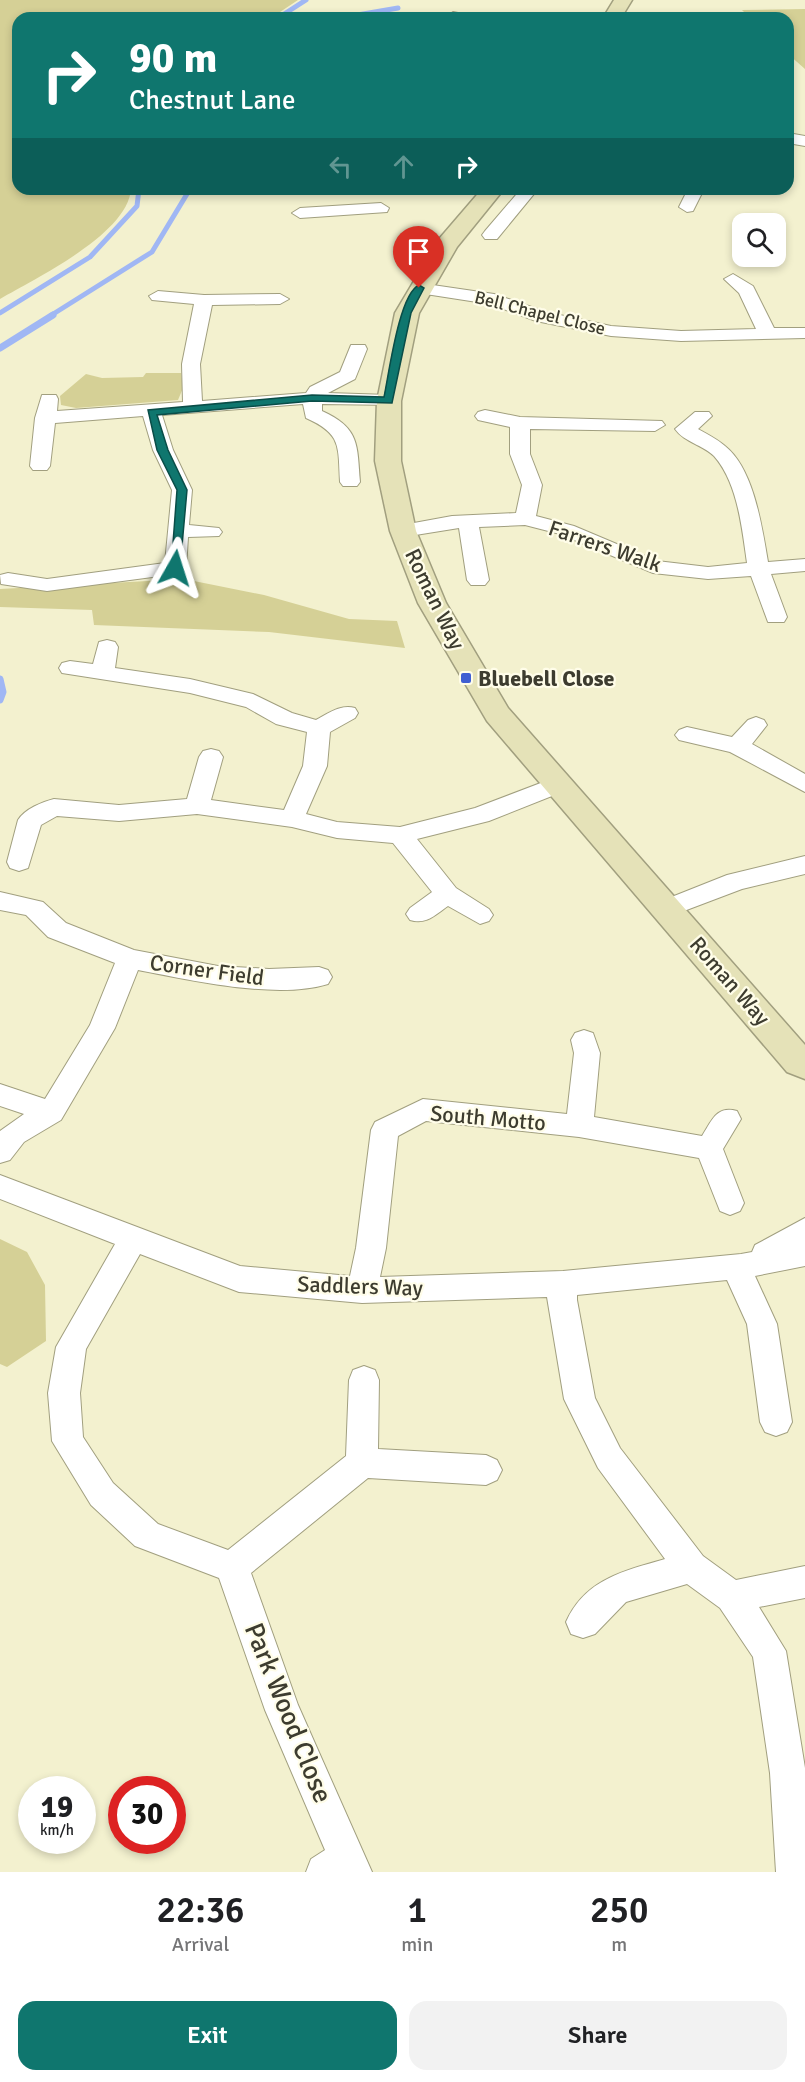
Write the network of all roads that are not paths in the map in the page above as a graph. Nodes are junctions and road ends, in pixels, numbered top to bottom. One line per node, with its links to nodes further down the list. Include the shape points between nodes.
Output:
1 (623, 0): 2 (street)
2 (606, 12)
3 (327, 195): 9 (street)
4 (488, 195): 13 (street, Roman Way, via 447,244)
5 (525, 195): 11 (street)
6 (693, 195): 7 (street)
7 (687, 207)
8 (381, 208): 9 (street)
9 (330, 211): 10 (street)
10 (300, 213)
11 (490, 235)
12 (734, 279): 18 (street, via 747,290)
13 (419, 288): 18 (street, Bell Chapel Close, via 495,299 542,317 611,331 681,336); 21 (street, Roman Way, via 407,313)
14 (158, 296): 16 (street)
15 (280, 299): 16 (street)
16 (204, 300): 22 (street, via 191,364)
17 (805, 333): 18 (street, Bell Chapel Close)
18 (768, 334)
19 (358, 349): 20 (street, via 348,375 316,391)
20 (312, 398): 21 (street); 22 (street); 29 (street, via 313,414 345,432)
21 (389, 401): 33 (street, Roman Way, via 388,461)
22 (193, 407): 23 (street)
23 (151, 412): 28 (street, via 47,409); 32 (street, via 182,490)
24 (485, 416): 26 (street)
25 (702, 416): 36 (street, via 685,429 720,451 735,473 750,516)
26 (520, 423): 27 (street); 30 (street, Farrers Walk, via 520,454 532,485)
27 (655, 425)
28 (40, 466)
29 (350, 482)
30 (525, 519): 31 (street, Farrers Walk); 36 (street, Farrers Walk, via 567,530 653,567 708,573)
31 (468, 522): 33 (street, Farrers Walk); 38 (street)
32 (179, 531): 34 (street); 37 (street, via 175,568 47,585)
33 (403, 531): 49 (street, Roman Way, via 436,612 497,714)
34 (212, 532)
35 (805, 565): 36 (street, Farrers Walk)
36 (758, 567): 39 (street)
37 (8, 579)
38 (478, 580)
39 (776, 617)
40 (107, 647): 42 (street)
41 (70, 668): 42 (street)
42 (102, 672): 45 (street, via 253,701 284,719)
43 (347, 713): 45 (street)
44 (756, 725): 47 (street)
45 (319, 728): 52 (street, via 315,766)
46 (687, 735): 47 (street)
47 (737, 746): 50 (street)
48 (211, 758): 51 (street)
49 (559, 784): 53 (street, via 481,815); 58 (street, Roman Way)
50 (805, 784)
51 (197, 806): 52 (street); 54 (street, via 119,813 54,807 30,820)
52 (292, 819): 53 (street, via 337,830)
53 (400, 835): 56 (street)
54 (19, 862)
55 (805, 864): 58 (street, via 736,881)
56 (447, 894): 59 (street); 60 (street)
57 (0, 901): 61 (street, Corner Field, via 34,908 57,930)
58 (668, 908): 64 (street, Roman Way)
59 (419, 914)
60 (480, 915)
61 (130, 959): 62 (street, Corner Field, via 218,975); 66 (street, Corner Field, via 102,1028)
62 (319, 977)
63 (584, 1040): 68 (street, South Motto, via 587,1053)
64 (803, 1068)
65 (0, 1095): 66 (street)
66 (51, 1112): 70 (street, Corner Field, via 14,1134)
67 (727, 1119): 69 (street)
68 (579, 1126): 69 (street, South Motto); 78 (street, South Motto, via 423,1110 385,1130)
69 (709, 1148): 72 (street)
70 (0, 1152)
71 (0, 1187): 74 (street, Saddlers Way)
72 (730, 1203)
73 (805, 1230): 76 (street, Saddlers Way)
74 (133, 1239): 78 (street, Saddlers Way, via 239,1279); 83 (street, via 71,1347 64,1393 68,1441 102,1494 147,1535)
75 (805, 1254): 76 (street, Saddlers Way)
76 (738, 1266): 77 (street, Saddlers Way); 80 (street, via 762,1324)
77 (563, 1284): 78 (street, Saddlers Way); 84 (street, via 562,1300 580,1399 609,1458)
78 (362, 1290)
79 (364, 1380): 81 (street)
80 (776, 1422)
81 (362, 1463): 82 (street); 83 (street)
82 (486, 1470)
83 (232, 1567): 88 (street, Park Wood Close)
84 (691, 1567): 86 (street); 87 (street, via 616,1589)
85 (805, 1582): 86 (street)
86 (732, 1597): 89 (street, via 769,1651 788,1773)
87 (583, 1622)
88 (341, 1867)
89 (794, 1872)

